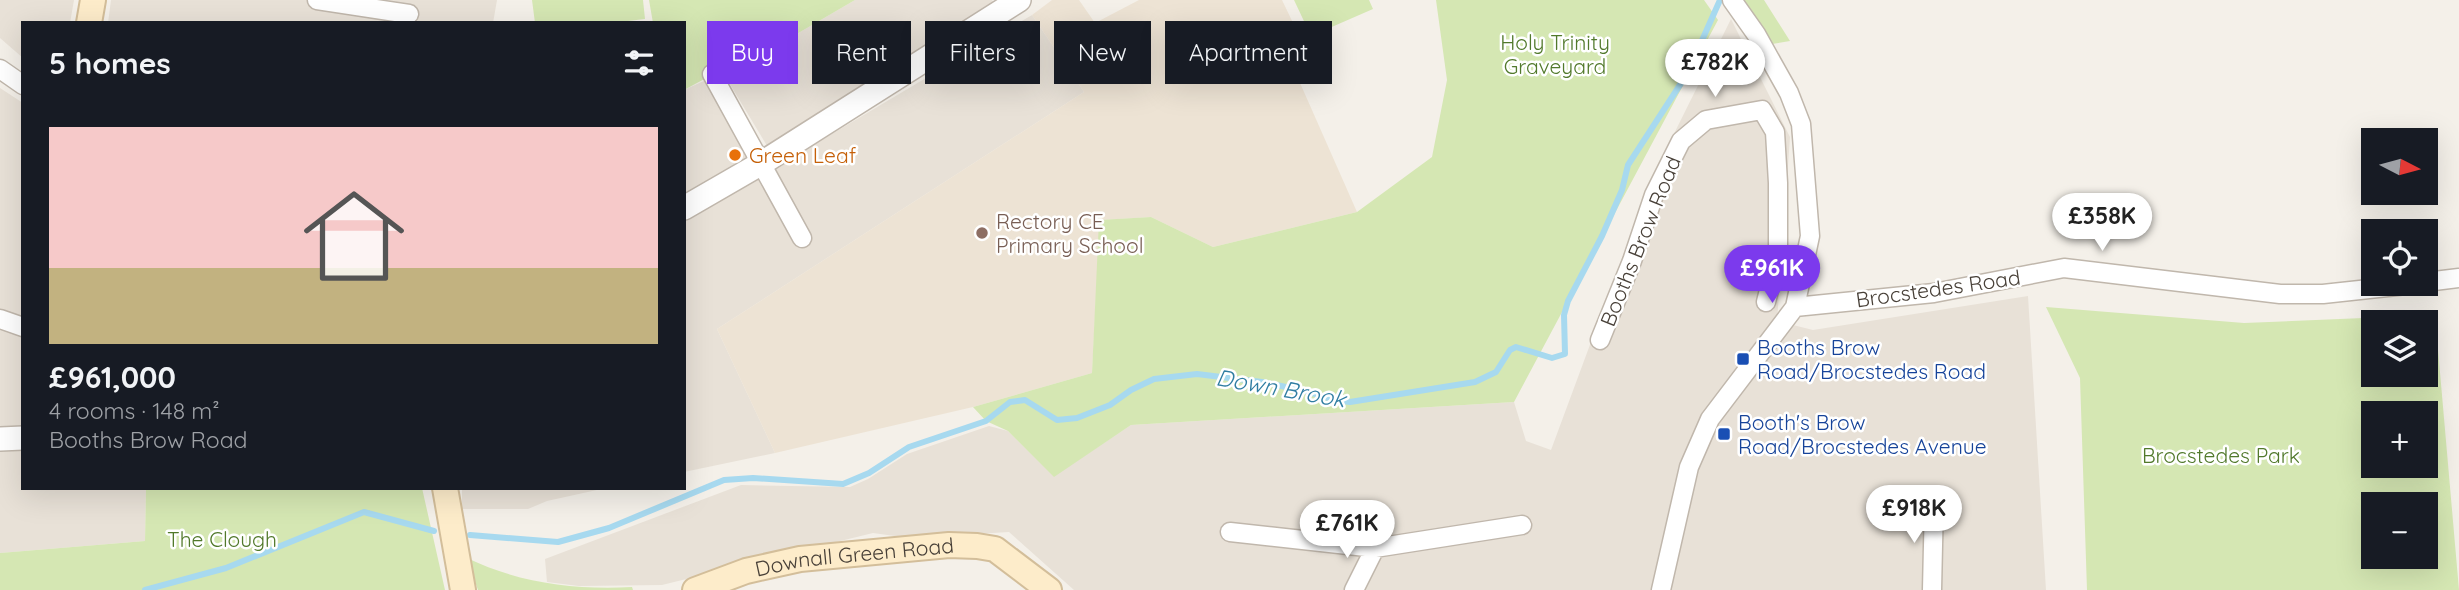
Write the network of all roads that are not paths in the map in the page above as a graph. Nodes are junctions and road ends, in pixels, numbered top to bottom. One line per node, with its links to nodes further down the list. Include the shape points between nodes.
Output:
1 (93, 0): 6 (main road)
2 (317, 0): 5 (street)
3 (1019, 0): 10 (street)
4 (1732, 0): 11 (street, via 1789,93 1801,124)
5 (409, 12)
6 (89, 21)
7 (0, 69): 8 (street)
8 (21, 84)
9 (718, 84): 10 (street)
10 (762, 163): 13 (street); 14 (street)
11 (1807, 180): 12 (street); 19 (street, via 1810,236)
12 (1778, 183): 18 (street, Booths Brow Road, via 1778,254); 22 (street, Booths Brow Road, via 1775,132 1762,110 1706,120 1681,141 1654,195)
13 (686, 207)
14 (802, 238)
15 (2459, 278): 16 (street)
16 (2438, 281)
17 (2361, 290): 19 (street, Brocstedes Road, via 2280,294 2064,268 1934,293)
18 (1766, 302)
19 (1795, 307): 34 (street, via 1710,419 1689,467)
20 (0, 319): 21 (street)
21 (21, 326)
22 (1600, 340)
23 (21, 438): 24 (street)
24 (0, 439)
25 (445, 490): 30 (main road)
26 (1934, 501): 35 (street)
27 (1522, 525): 29 (street)
28 (1230, 532): 29 (street)
29 (1375, 548): 33 (street)
30 (463, 590)
31 (695, 590): 32 (main road, Downall Green Road, via 746,571 800,559 976,546 995,549)
32 (1049, 590)
33 (1354, 590)
34 (1661, 590)
35 (1932, 590)

